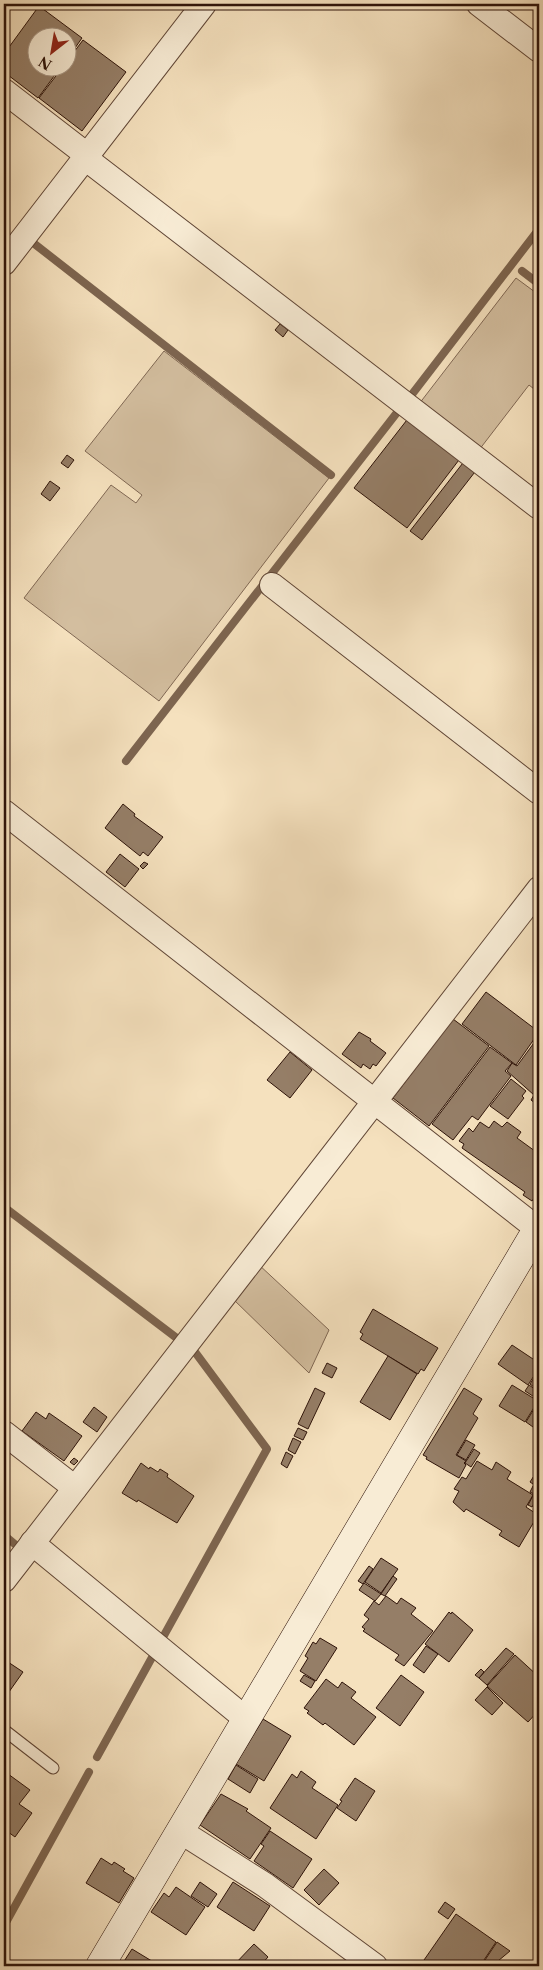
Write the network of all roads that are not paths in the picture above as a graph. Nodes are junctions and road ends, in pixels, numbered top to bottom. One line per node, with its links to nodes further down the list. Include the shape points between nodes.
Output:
1 (204, 4): 5 (street)
2 (479, 4): 3 (street)
3 (539, 50)
4 (4, 91): 5 (street)
5 (86, 157): 6 (street); 7 (street)
6 (4, 263)
7 (539, 506)
8 (272, 585): 9 (street)
9 (539, 792)
10 (4, 812): 12 (street)
11 (539, 888): 12 (street)
12 (375, 1102): 13 (street); 15 (street)
13 (539, 1228): 18 (street)
14 (4, 1433): 15 (street)
15 (75, 1488): 16 (street)
16 (32, 1543): 17 (street); 18 (street)
17 (4, 1580)
18 (246, 1720): 21 (street)
19 (4, 1730): 20 (lane)
20 (53, 1768)
21 (180, 1831): 22 (street); 23 (street, via 266,1885)
22 (100, 1966)
23 (375, 1966)

